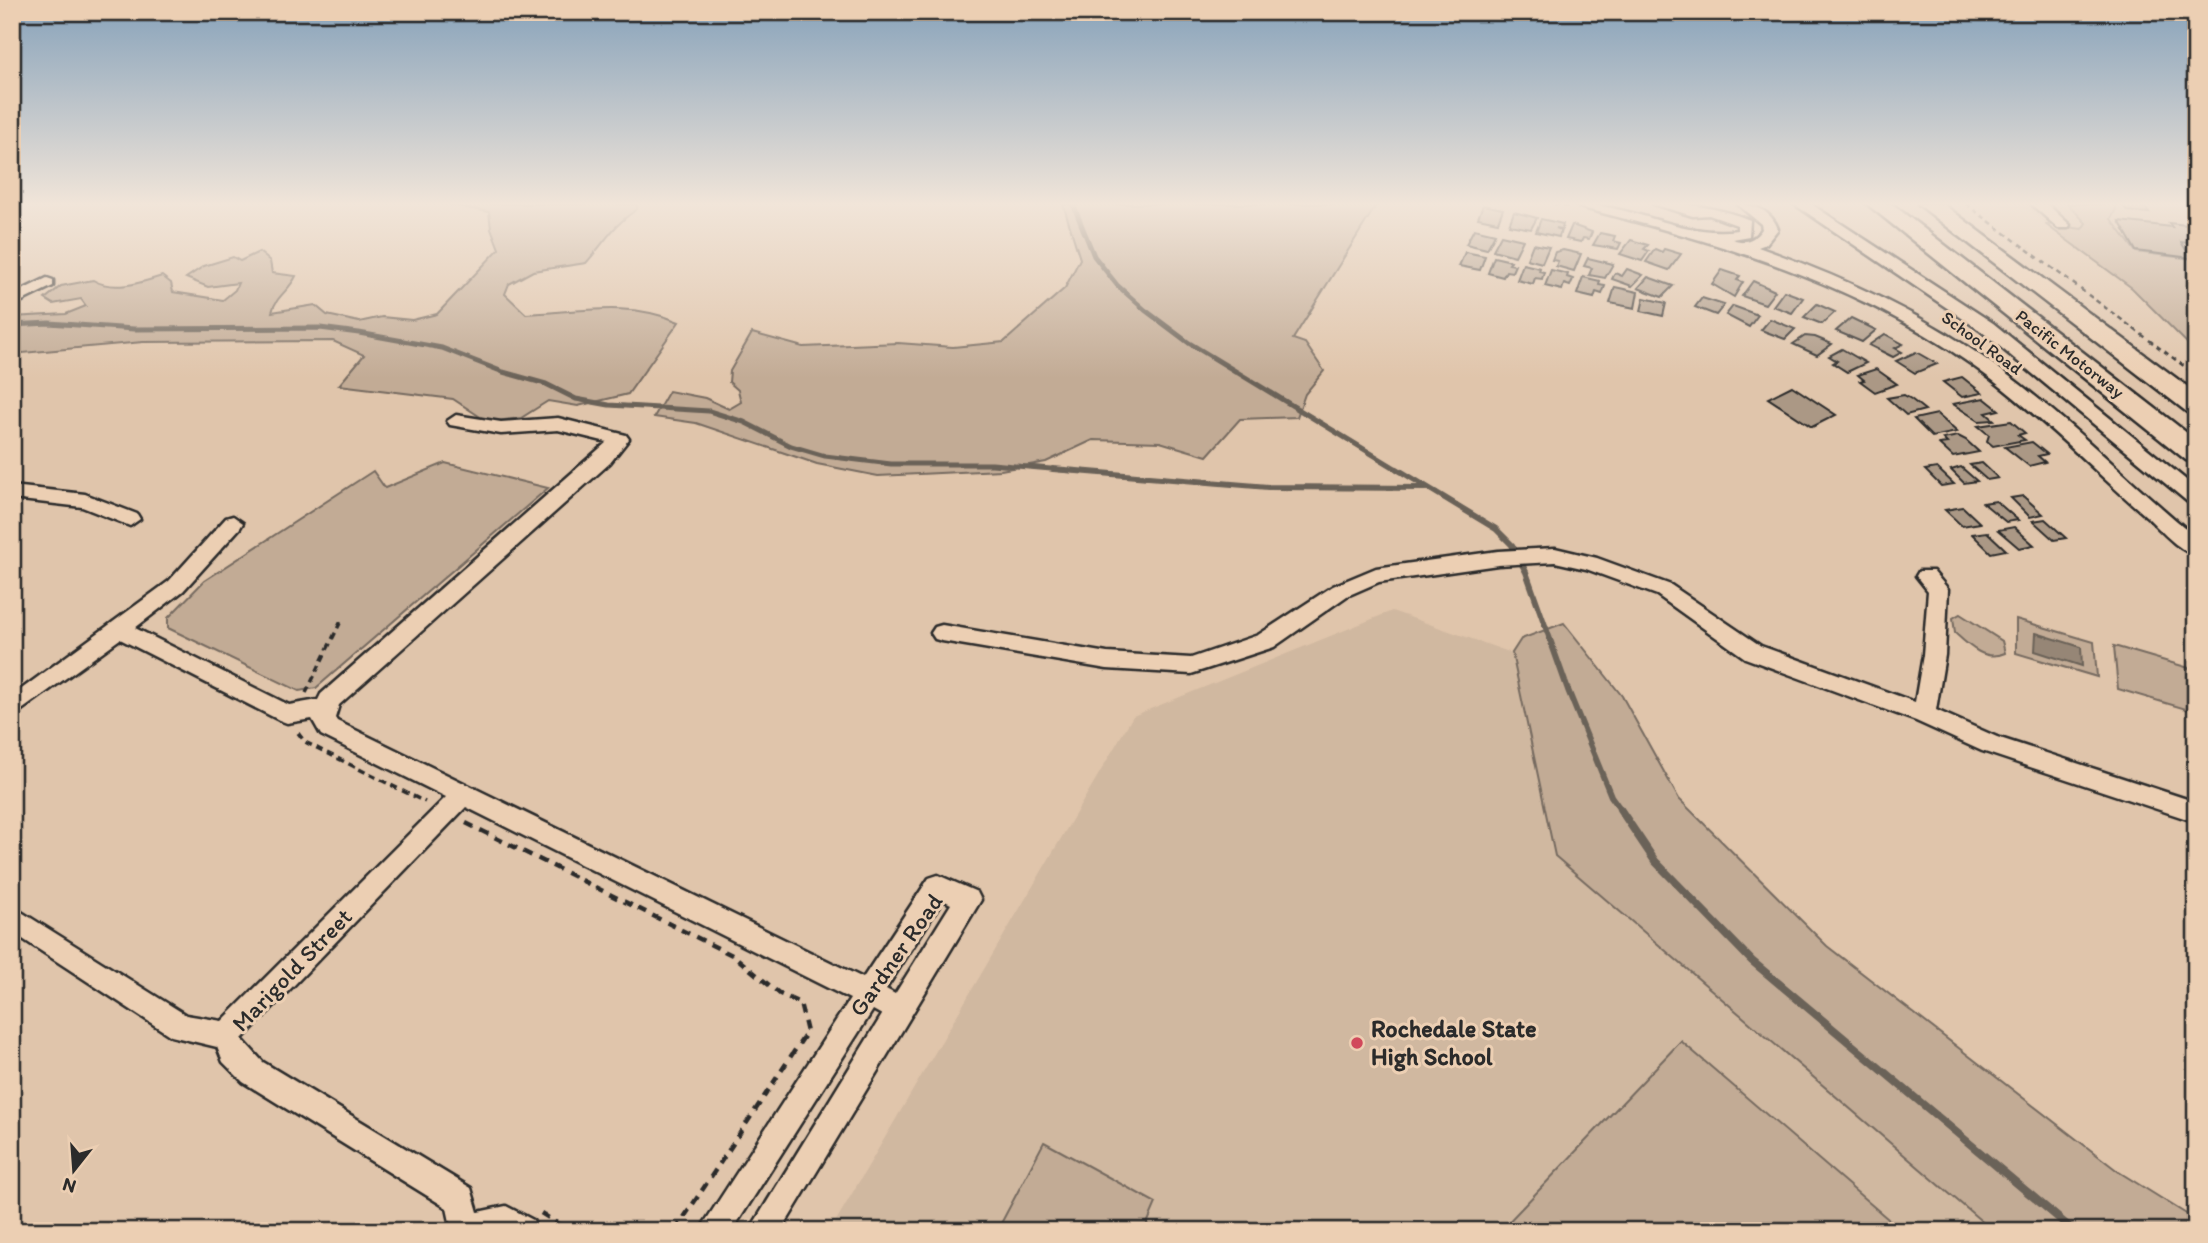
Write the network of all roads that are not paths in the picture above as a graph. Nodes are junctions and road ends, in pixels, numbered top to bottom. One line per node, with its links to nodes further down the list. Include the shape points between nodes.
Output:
1 (1786, 262): 14 (street, School Road, via 1843,283 1922,323 1996,374)
2 (1889, 262): 11 (street, via 1987,327)
3 (1952, 262): 9 (highway, Pacific Motorway)
4 (2006, 262): 7 (highway, Pacific Motorway)
5 (47, 283): 6 (street)
6 (12, 301)
7 (2196, 406)
8 (456, 421): 19 (street, via 501,428 558,424 620,439)
9 (2196, 454)
10 (12, 492): 12 (street, via 85,501)
11 (2196, 498)
12 (130, 519)
13 (233, 523): 16 (street, via 176,586)
14 (2196, 548)
15 (1927, 576): 20 (street, via 1938,589)
16 (118, 629): 18 (street); 19 (street, via 287,714)
17 (942, 633): 20 (street, via 1107,661 1191,666 1266,641 1340,591 1376,575 1555,555 1664,590 1753,652)
18 (12, 708)
19 (325, 708): 21 (street, via 323,720 329,728)
20 (1924, 715): 22 (street, via 1990,744)
21 (454, 804): 24 (street); 26 (street, Marigold Street)
22 (2196, 812)
23 (12, 918): 26 (street, via 181,1027)
24 (868, 994): 25 (street); 25 (street, Gardner Road, via 938,886 968,900); 29 (street, Gardner Road)
25 (900, 1010): 30 (street, Gardner Road)
26 (227, 1035): 27 (street, Marigold Street, via 233,1052 253,1072 460,1199)
27 (468, 1230): 28 (street, via 506,1221)
28 (522, 1231)
29 (714, 1231)
30 (764, 1231)

